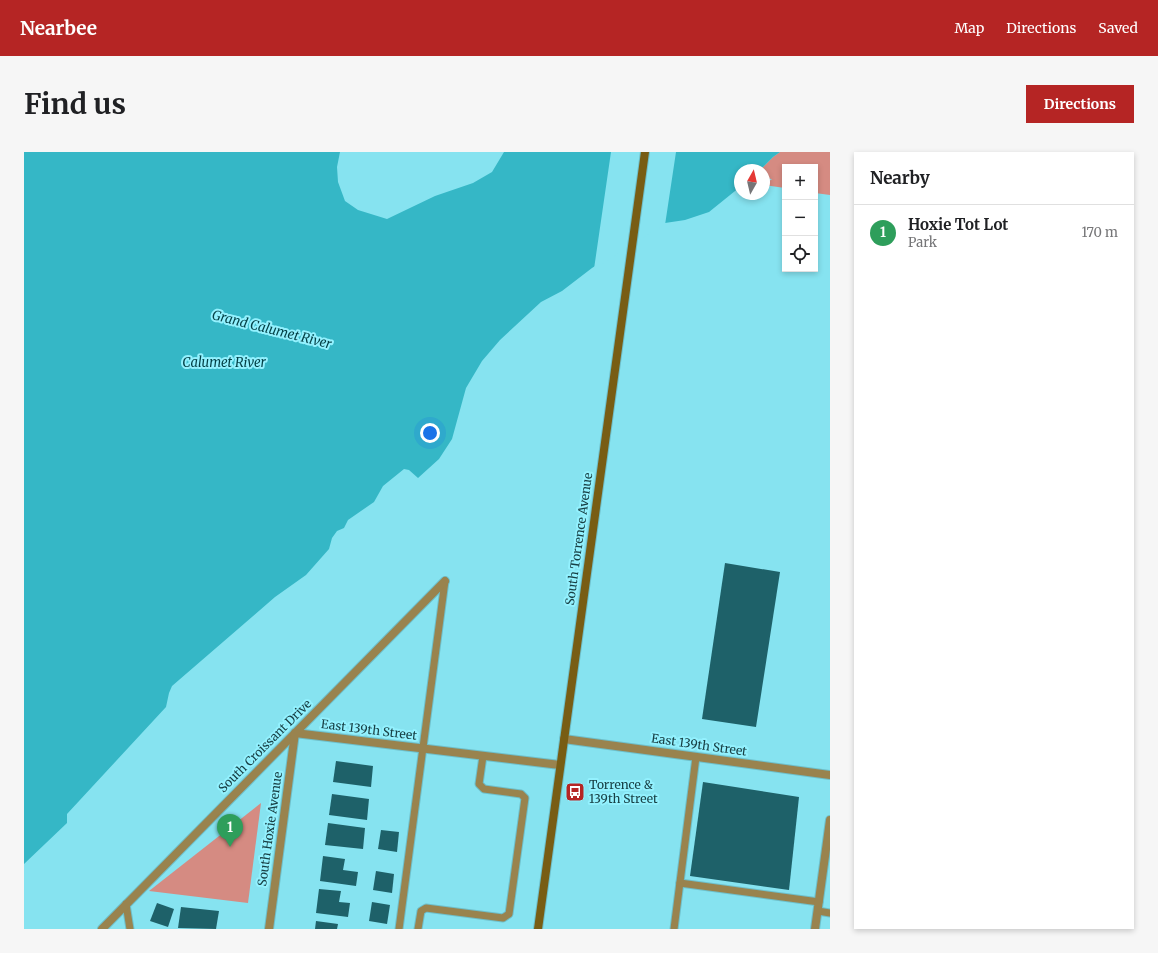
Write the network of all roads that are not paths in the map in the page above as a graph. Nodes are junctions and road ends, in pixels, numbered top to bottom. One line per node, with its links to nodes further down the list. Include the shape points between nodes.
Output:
1 (645, 152): 4 (main road, South Torrence Avenue)
2 (445, 580): 3 (street, South Croissant Drive); 5 (lane)
3 (295, 733): 5 (street, East 139th Street); 13 (street, South Croissant Drive); 18 (street, South Hoxie Avenue)
4 (564, 738): 7 (street, East 139th Street); 8 (main road, South Torrence Avenue)
5 (423, 748): 6 (street, East 139th Street); 19 (lane)
6 (483, 756): 8 (street, East 139th Street); 20 (lane, via 480,784 484,788 520,794 525,798 509,914 503,918 426,908 421,911)
7 (696, 757): 9 (street, East 139th Street); 11 (lane)
8 (560, 765): 21 (main road, South Torrence Avenue)
9 (830, 775)
10 (830, 820): 12 (street)
11 (680, 883): 12 (lane); 22 (lane)
12 (819, 902): 14 (street)
13 (126, 904): 16 (street, South Croissant Drive); 17 (lane)
14 (818, 911): 15 (lane); 23 (street)
15 (830, 913)
16 (102, 929)
17 (130, 929)
18 (269, 929)
19 (399, 929)
20 (418, 929)
21 (538, 929)
22 (674, 929)
23 (815, 929)

